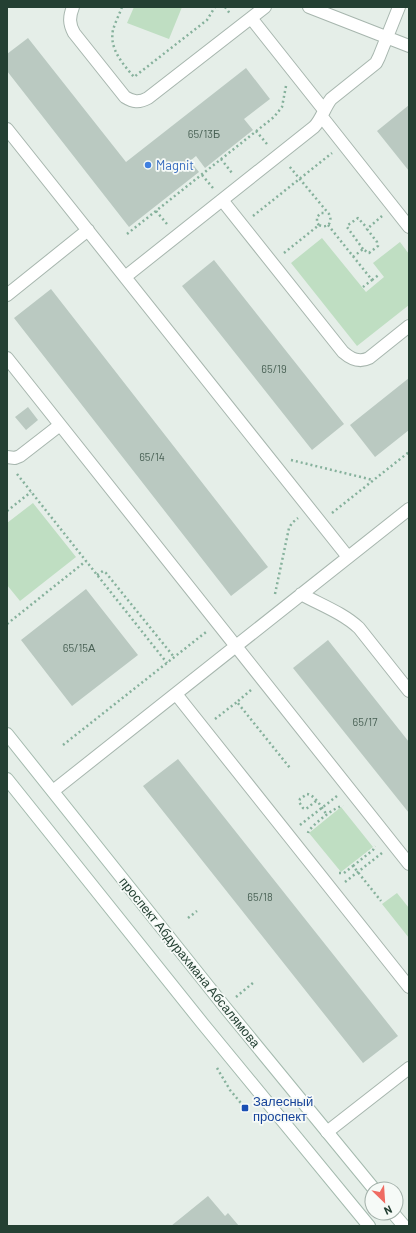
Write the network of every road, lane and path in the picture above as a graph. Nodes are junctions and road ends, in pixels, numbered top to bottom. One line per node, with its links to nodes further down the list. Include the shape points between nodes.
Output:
1 (73, 7): 7 (main road, via 70,18 74,33 124,97 134,102 144,101)
2 (122, 7): 3 (path, via 113,31 113,43 117,56 134,77 207,20)
3 (215, 7)
4 (265, 7): 7 (main road)
5 (309, 7): 8 (main road)
6 (399, 7): 8 (main road)
7 (251, 18): 10 (main road)
8 (387, 37): 9 (main road); 11 (main road, via 376,63 331,99)
9 (409, 46)
10 (289, 66): 11 (main road); 25 (path, via 279,112)
11 (323, 114): 13 (main road); 14 (main road, via 314,127)
12 (7, 129): 24 (main road)
13 (343, 144): 15 (path); 17 (main road)
14 (280, 155): 15 (path); 16 (main road)
15 (300, 179): 18 (path); 19 (path)
16 (222, 200): 19 (main road); 30 (main road)
17 (394, 207): 22 (main road); 23 (path)
18 (327, 213): 20 (path, via 319,214); 21 (path, via 331,219)
19 (242, 225): 28 (main road)
20 (319, 225): 21 (path); 28 (path)
21 (328, 225): 27 (path)
22 (409, 227)
23 (367, 228): 26 (path, via 378,246 369,253); 26 (path, via 358,218 347,227)
24 (88, 230): 30 (main road); 33 (main road)
25 (127, 234)
26 (364, 249): 27 (path)
27 (353, 257): 31 (path)
28 (272, 263): 34 (main road, via 343,352 351,358 370,358)
29 (380, 274): 31 (path)
30 (125, 277): 38 (main road)
31 (372, 280): 32 (path)
32 (363, 287)
33 (7, 295)
34 (409, 326)
35 (7, 358): 36 (main road)
36 (60, 425): 39 (main road, via 20,456); 51 (main road)
37 (409, 452): 40 (path)
38 (266, 454): 40 (path); 42 (main road)
39 (9, 458): 41 (path)
40 (374, 480): 45 (path)
41 (31, 492): 44 (path); 47 (path)
42 (309, 509): 45 (main road); 50 (path, via 289,528)
43 (409, 509): 46 (main road)
44 (7, 511)
45 (320, 522): 46 (main road)
46 (348, 557): 49 (main road)
47 (86, 561): 48 (path); 52 (path)
48 (97, 575): 54 (path, via 103,571 106,573); 55 (path)
49 (301, 594): 50 (main road); 57 (main road, via 353,622)
50 (270, 619): 53 (main road)
51 (218, 623): 53 (main road); 54 (path)
52 (7, 624)
53 (236, 646): 56 (main road); 58 (main road)
54 (174, 657): 55 (path)
55 (167, 663): 62 (path)
56 (264, 681): 59 (path); 65 (main road)
57 (409, 691)
58 (176, 694): 60 (main road); 66 (main road)
59 (237, 702): 60 (path); 63 (path)
60 (203, 728): 71 (main road)
61 (7, 734): 66 (main road, проспект Абдурахмана Абсалямова)
62 (63, 745)
63 (290, 768)
64 (7, 779): 87 (main road)
65 (348, 787): 69 (path); 74 (main road)
66 (53, 791): 85 (main road, проспект Абдурахмана Абсалямова)
67 (316, 801): 67 (path, via 308,794 299,802 306,809); 69 (path)
68 (345, 807): 70 (path, via 341,805)
69 (322, 808): 70 (path); 71 (path)
70 (327, 815): 72 (path, via 309,829)
71 (288, 835): 79 (main road)
72 (309, 835)
73 (374, 844): 76 (path, via 375,848)
74 (393, 844): 75 (main road); 78 (path)
75 (409, 864)
76 (353, 866): 77 (path, via 342,874); 78 (path)
77 (338, 872)
78 (358, 872): 79 (path); 80 (path)
79 (333, 892): 83 (main road)
80 (381, 901)
81 (197, 911): 82 (path)
82 (188, 918)
83 (409, 987)
84 (409, 1068): 85 (main road)
85 (327, 1132): 86 (main road, проспект Абдурахмана Абсалямова)
86 (367, 1181)
87 (369, 1226)

